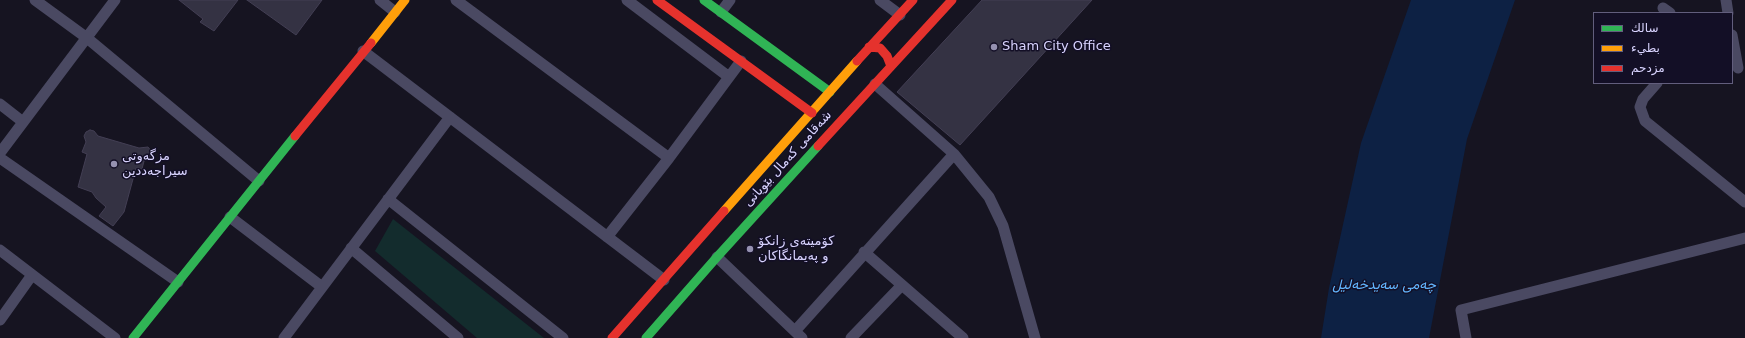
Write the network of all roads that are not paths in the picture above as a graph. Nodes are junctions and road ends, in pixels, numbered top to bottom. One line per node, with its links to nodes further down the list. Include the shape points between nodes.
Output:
1 (35, 0): 18 (street)
2 (115, 0): 18 (street)
3 (380, 0): 14 (street)
4 (405, 0): 14 (main road)
5 (456, 0): 36 (street)
6 (627, 0): 25 (street)
7 (657, 0): 22 (main road)
8 (704, 0): 15 (main road)
9 (730, 0): 15 (street)
10 (880, 0): 17 (street)
11 (914, 0): 17 (main road, شەقامی کەمال بێویانی)
12 (952, 0): 23 (main road, شەقامی کەمال بێویانی)
13 (1726, 0): 16 (street)
14 (395, 12): 21 (main road)
15 (721, 12): 28 (main road)
16 (1728, 12)
17 (900, 15): 20 (main road, شەقامی کەمال بێویانی)
18 (86, 38): 32 (street); 37 (street)
19 (1733, 40): 24 (street)
20 (869, 47): 23 (main road, via 880,48 888,56); 28 (main road, شەقامی کەمال بێویانی)
21 (363, 51): 31 (street); 37 (main road)
22 (741, 61): 25 (street); 30 (main road)
23 (891, 66): 26 (main road, شەقامی کەمال بێویانی)
24 (1738, 68)
25 (729, 77): 36 (street)
26 (875, 84): 34 (street); 46 (main road, شەقامی کەمال بێویانی)
27 (1656, 84): 39 (street, via 1640,106 1645,121)
28 (830, 92): 30 (main road, شەقامی کەمال بێویانی)
29 (0, 104): 32 (street)
30 (812, 113): 48 (main road, شەقامی کەمال بێویانی)
31 (450, 117): 38 (street); 41 (street)
32 (23, 122): 33 (street)
33 (0, 153)
34 (954, 154): 45 (street); 63 (street, via 989,197 997,211)
35 (0, 158): 49 (street)
36 (669, 158): 41 (street)
37 (259, 181): 40 (main road)
38 (388, 199): 43 (street); 58 (street)
39 (1745, 202)
40 (230, 217): 49 (main road); 51 (street)
41 (607, 237): 48 (street)
42 (1745, 238): 64 (street, via 1461,310)
43 (351, 248): 51 (street); 57 (street)
44 (0, 250): 47 (street)
45 (864, 252): 50 (street); 53 (street)
46 (717, 257): 53 (street); 60 (main road, شەقامی کەمال بێویانی)
47 (32, 275): 52 (street); 54 (street)
48 (664, 280): 59 (main road, شەقامی کەمال بێویانی)
49 (178, 282): 55 (main road)
50 (902, 285): 61 (street); 62 (street)
51 (322, 287): 56 (street)
52 (0, 320)
53 (798, 335)
54 (115, 338)
55 (133, 338)
56 (284, 338)
57 (458, 338)
58 (563, 338)
59 (612, 338)
60 (646, 338)
61 (851, 338)
62 (963, 338)
63 (1035, 338)
64 (1466, 338)

